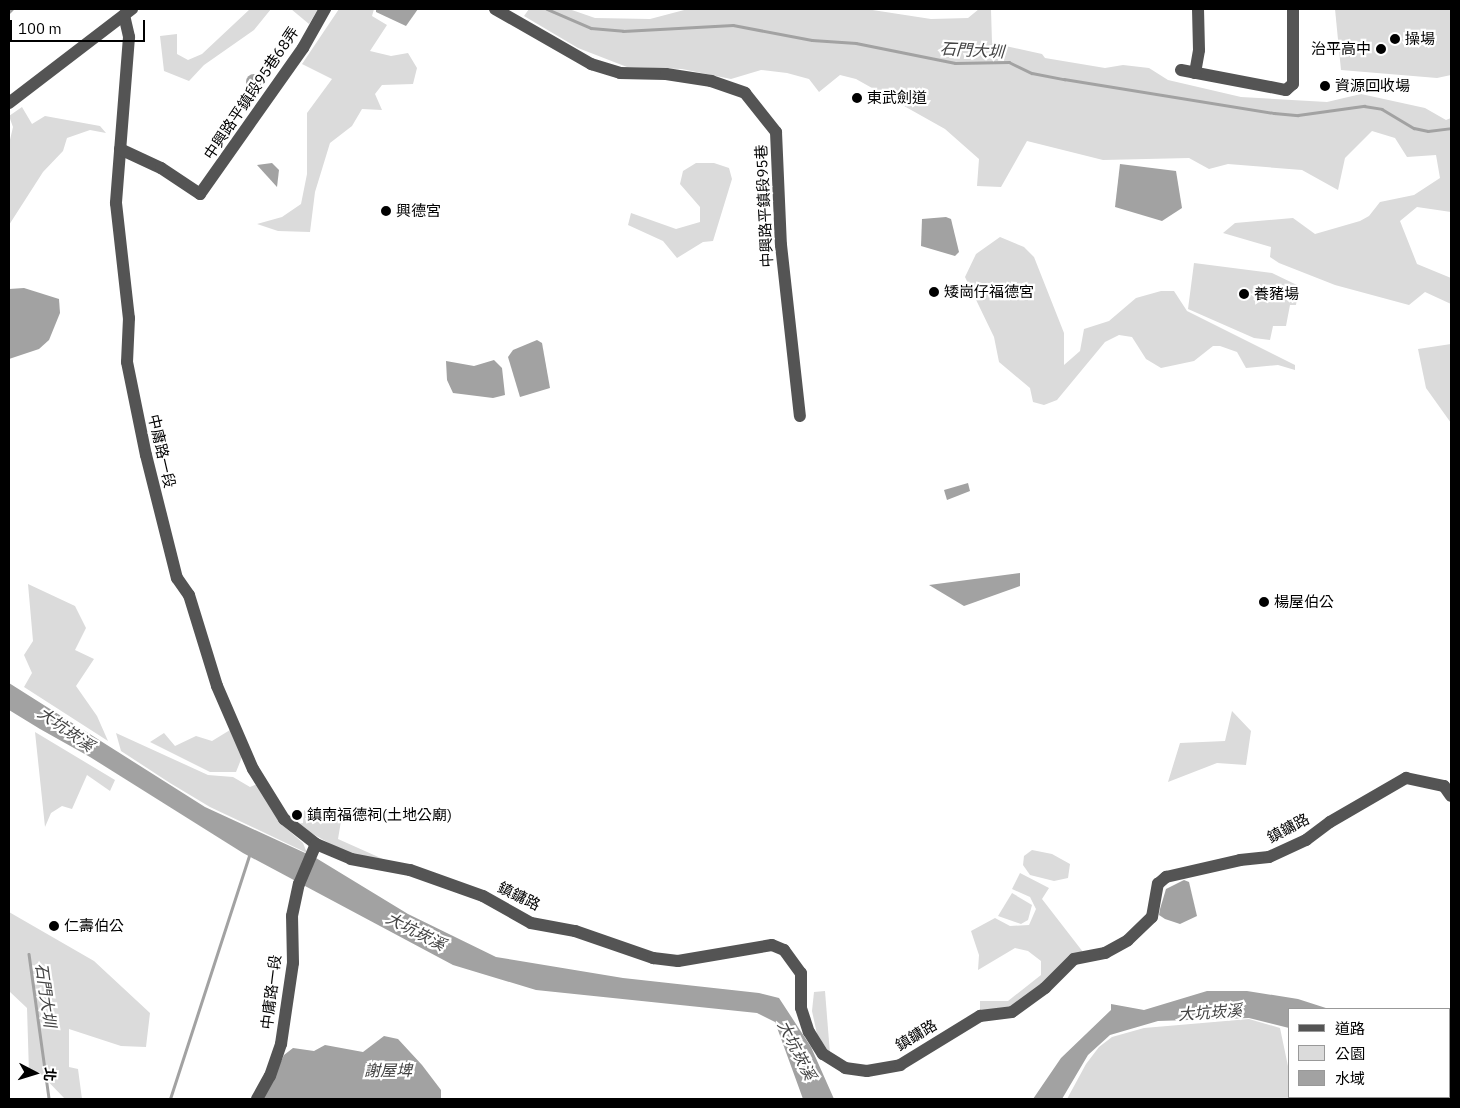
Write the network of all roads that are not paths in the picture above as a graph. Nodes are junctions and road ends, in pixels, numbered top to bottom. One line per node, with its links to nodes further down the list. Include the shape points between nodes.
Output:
1 (325, 9): 9 (street, 中興路平鎮段95巷68弄, via 303,48 200,194 161,168)
2 (495, 9): 10 (street, 中興路平鎮段95巷, via 592,64 620,73 666,74 711,81 745,93 776,132 781,245)
3 (1198, 9): 7 (street, via 1200,50)
4 (1293, 9): 7 (street, via 1293,84 1286,90)
5 (128, 12): 8 (street); 9 (street, 中庸路一段)
6 (1181, 70): 7 (street)
7 (1195, 73)
8 (9, 103)
9 (120, 149): 12 (street, 中庸路一段, via 116,203 129,318 127,362 175,569 189,595 217,686 253,769 284,819)
10 (800, 416)
11 (1451, 796): 12 (street, 鎮鏞路, via 1444,786 1406,778 1330,822 1306,840 1269,857 1240,860 1166,877 1158,884 1152,917 1128,940 1105,953 1074,960 1045,988 1012,1012 980,1016 900,1064 867,1071 845,1068 823,1054 809,1032 801,1008 801,973 784,950 772,945 678,961 653,958 576,931 531,923 483,896 410,870)
12 (314, 848): 13 (street, 中庸路一段, via 299,884 292,916 293,963 281,1044 270,1076)
13 (257, 1099)

